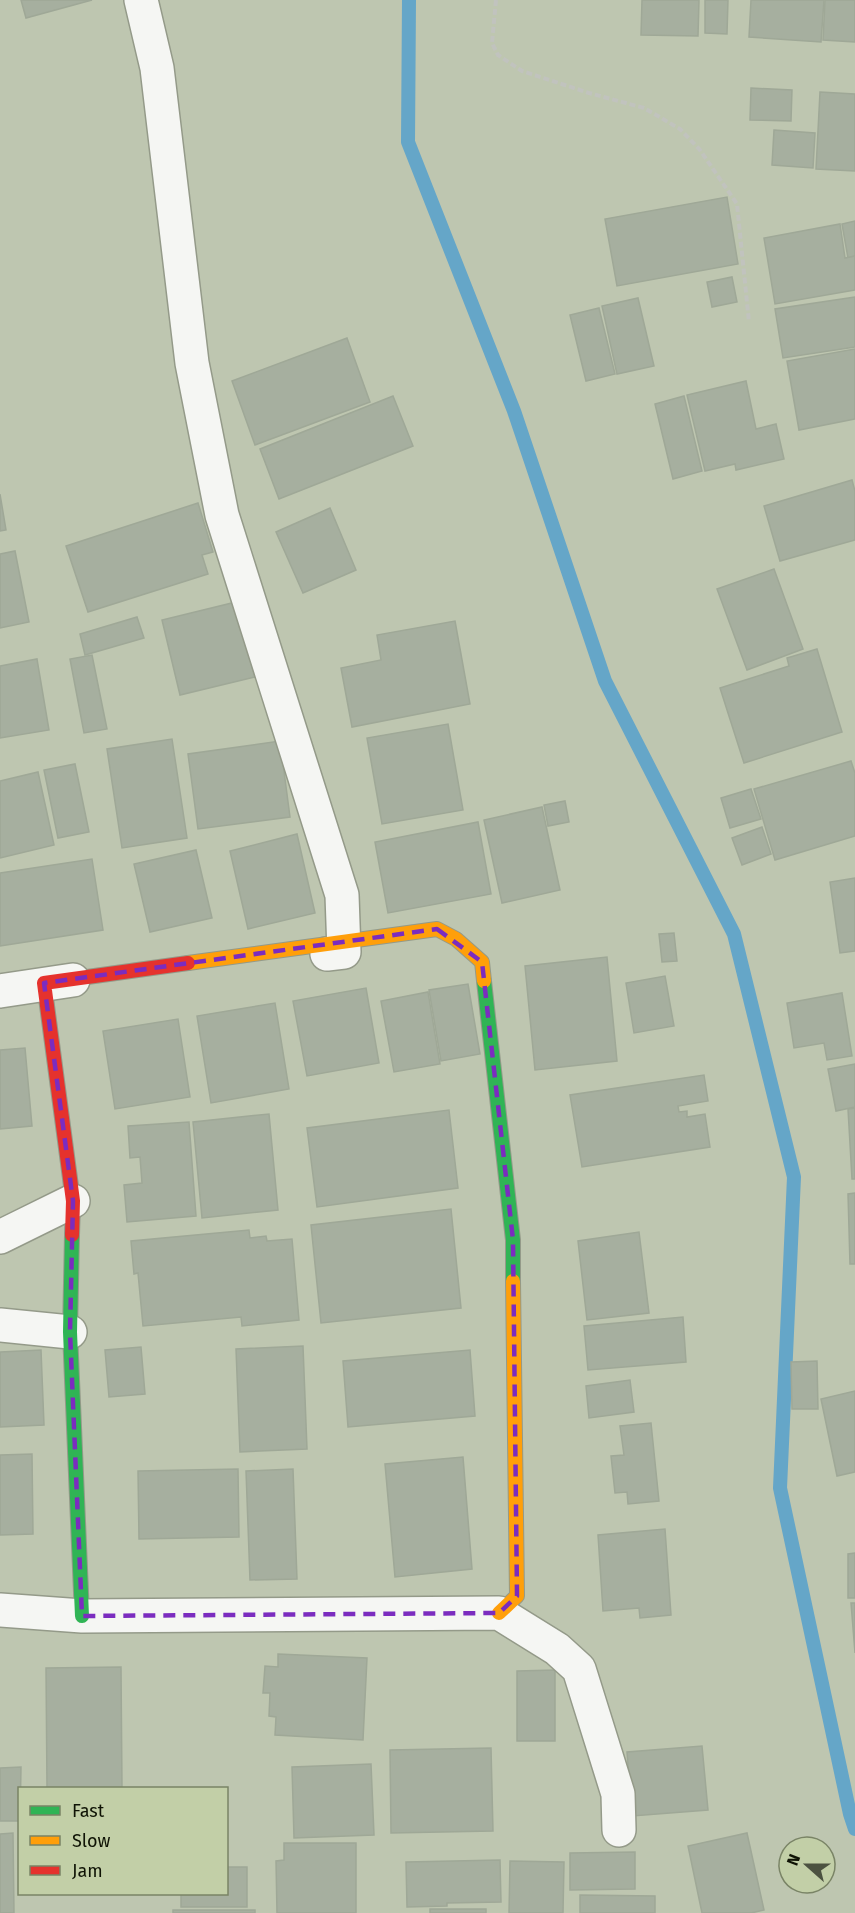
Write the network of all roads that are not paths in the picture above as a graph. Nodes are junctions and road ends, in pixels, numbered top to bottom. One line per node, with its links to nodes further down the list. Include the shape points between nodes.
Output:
1 (141, 0): 2 (street, via 157,68 192,363 222,515 342,896 344,952)
2 (44, 983): 3 (street); 4 (street); 9 (street, via 437,929 456,939 482,962 513,1240 517,1596)
3 (0, 991)
4 (74, 1201): 5 (street); 7 (street)
5 (0, 1238)
6 (0, 1325): 7 (street)
7 (70, 1332): 10 (street)
8 (0, 1610): 10 (street)
9 (499, 1613): 10 (street); 11 (street, via 558,1649 579,1669 618,1794)
10 (82, 1616)
11 (619, 1830)

